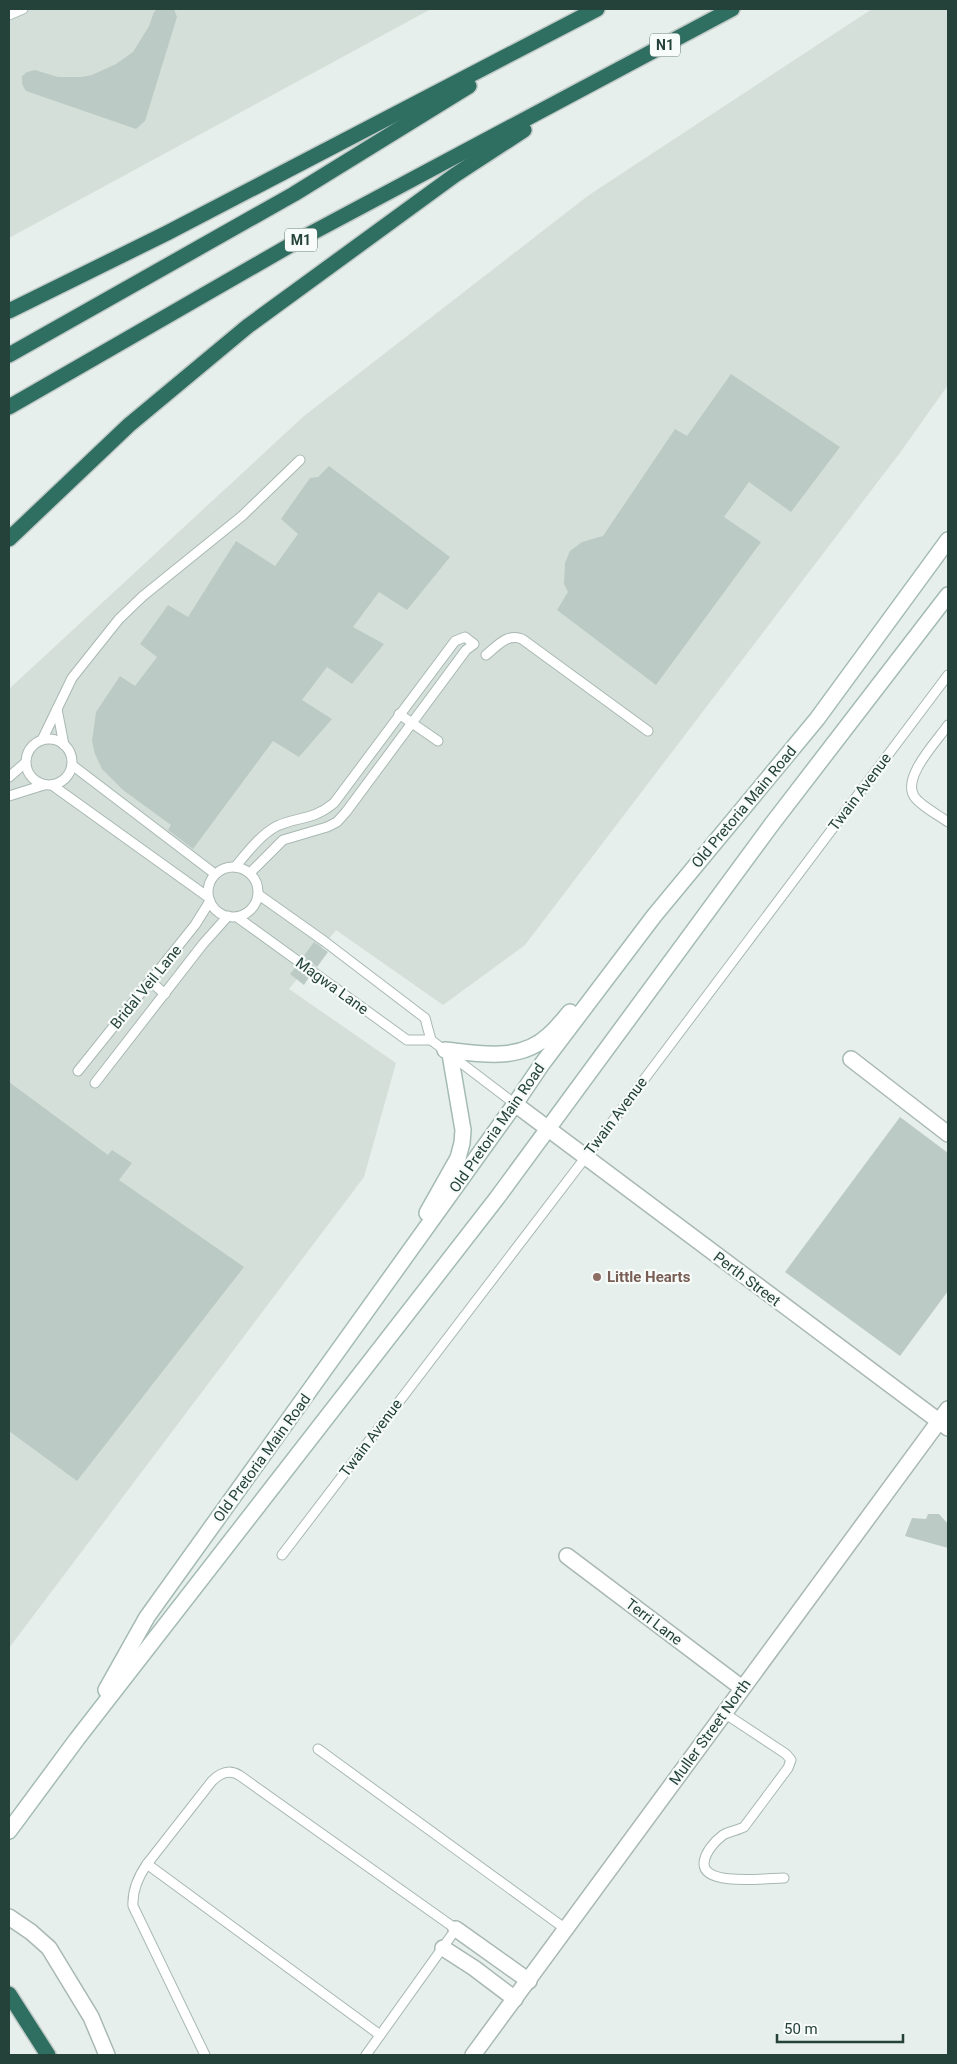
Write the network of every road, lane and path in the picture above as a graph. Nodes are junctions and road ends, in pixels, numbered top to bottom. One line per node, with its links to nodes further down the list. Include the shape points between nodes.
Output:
1 (23, 9): 4 (lane)
2 (597, 9): 5 (highway)
3 (732, 9): 6 (highway, N1)
4 (9, 16)
5 (574, 22): 7 (highway); 8 (highway, via 294,194)
6 (598, 80): 9 (highway, M1, via 308,235); 11 (highway, via 455,176 248,326 129,425)
7 (9, 311)
8 (9, 355)
9 (9, 407)
10 (300, 460): 16 (lane, via 242,516 119,619 72,678)
11 (9, 539)
12 (948, 540): 38 (main road, Old Pretoria Main Road, via 817,718)
13 (948, 595): 47 (main road, Old Pretoria Main Road, via 772,824)
14 (486, 655): 20 (lane, via 505,639 516,636)
15 (948, 676): 49 (lane, Twain Avenue)
16 (57, 709): 21 (lane); 23 (lane)
17 (399, 714): 18 (lane); 18 (lane, via 455,641 465,637 470,639 474,644 466,650); 29 (lane, via 334,803 324,812)
18 (412, 723): 22 (lane); 31 (lane, via 346,812 336,822)
19 (948, 725): 30 (lane, via 914,772 912,786 915,798)
20 (648, 731)
21 (42, 740): 23 (lane, via 50,739); 24 (lane, via 30,749)
22 (438, 741)
23 (64, 745): 25 (lane, via 69,750)
24 (25, 763): 26 (lane); 27 (lane, via 31,777)
25 (72, 765): 27 (lane, via 65,778); 34 (lane)
26 (9, 777)
27 (48, 785): 28 (lane); 36 (lane, Magwa Lane)
28 (9, 796)
29 (294, 821): 31 (lane); 32 (lane, via 277,826 266,834)
30 (948, 822)
31 (300, 835): 33 (lane, via 283,840)
32 (235, 867): 33 (lane); 34 (lane, via 227,867)
33 (250, 873): 35 (lane, via 258,886)
34 (215, 874): 36 (lane, via 210,883)
35 (258, 895): 37 (lane, via 251,910); 41 (lane, Magwa Lane, via 425,1018)
36 (209, 899): 37 (lane, Magwa Lane, via 220,913); 39 (lane, Bridal Veil Lane, via 195,925)
37 (233, 917): 40 (lane, Bridal Veil Lane, via 203,944); 41 (lane, Magwa Lane, via 407,1040)
38 (635, 941): 42 (main road, via 549,1035 536,1045 508,1054); 46 (main road, Old Pretoria Main Road)
39 (150, 981): 40 (lane); 44 (lane, Bridal Veil Lane)
40 (164, 994): 45 (lane, Bridal Veil Lane)
41 (431, 1040): 42 (lane)
42 (447, 1052): 46 (lane); 50 (main road, via 463,1130 458,1158)
43 (851, 1059): 48 (main road)
44 (78, 1071)
45 (95, 1083)
46 (515, 1104): 47 (main road, Perth Street); 50 (main road, Old Pretoria Main Road)
47 (547, 1128): 49 (main road, Perth Street); 57 (main road, Old Pretoria Main Road, via 497,1198)
48 (948, 1134)
49 (585, 1158): 52 (main road, Perth Street); 53 (lane, Twain Avenue)
50 (392, 1276): 57 (main road, Old Pretoria Main Road, via 148,1617)
51 (948, 1409): 52 (main road, Muller Street North)
52 (944, 1425): 55 (main road, Muller Street North)
53 (282, 1555)
54 (567, 1556): 55 (main road, Terri Lane)
55 (742, 1688): 56 (main road, Muller Street North)
56 (724, 1713): 61 (lane, via 791,1760 744,1827 725,1833 706,1854 704,1865 708,1874 720,1879); 64 (main road, Muller Street North)
57 (77, 1739): 59 (main road, Old Pretoria Main Road)
58 (318, 1749): 64 (lane)
59 (9, 1831)
60 (147, 1864): 63 (lane, via 212,1781 223,1773 232,1772); 70 (lane); 73 (lane, via 138,1877 133,1906)
61 (784, 1878)
62 (9, 1917): 72 (main road, via 49,1948 91,2017)
63 (456, 1929): 65 (lane); 66 (main road)
64 (567, 1930): 66 (main road, Muller Street North)
65 (444, 1948): 69 (main road); 70 (lane)
66 (529, 1981): 69 (main road, Muller Street North)
67 (9, 1987): 71 (highway)
68 (9, 1994): 71 (highway)
69 (515, 1999): 75 (main road, Muller Street North)
70 (380, 2036): 74 (lane)
71 (46, 2052)
72 (107, 2055)
73 (205, 2055)
74 (366, 2055)
75 (473, 2055)

